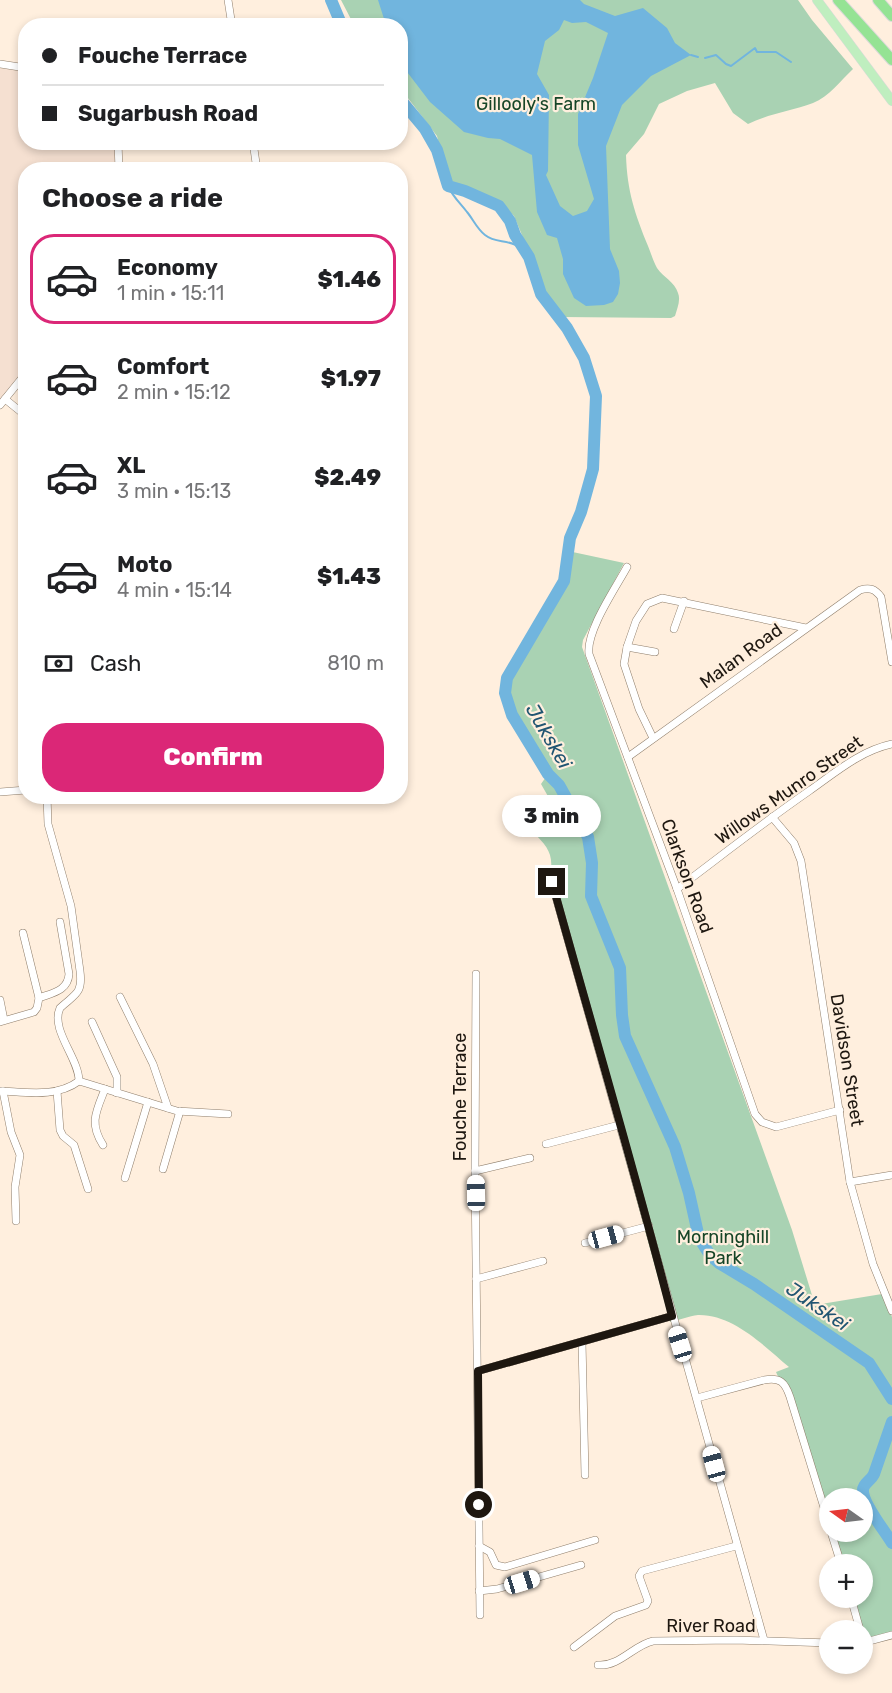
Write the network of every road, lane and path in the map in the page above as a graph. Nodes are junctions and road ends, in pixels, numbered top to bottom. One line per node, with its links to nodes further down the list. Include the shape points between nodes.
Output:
1 (228, 0): 6 (street)
2 (817, 0): 10 (main road)
3 (838, 0): 7 (highway)
4 (878, 0): 5 (highway)
5 (892, 16)
6 (231, 18)
7 (892, 60)
8 (0, 64): 9 (street)
9 (18, 67)
10 (892, 100)
11 (18, 383): 12 (street)
12 (2, 402): 13 (street)
13 (18, 411)
14 (627, 567): 23 (street, Clarkson Road, via 588,644)
15 (684, 601): 16 (street); 17 (street); 18 (street, via 662,598 647,604)
16 (806, 628): 20 (street, Malan Road, via 860,590 875,590 881,597); 21 (street, Malan Road)
17 (674, 629)
18 (627, 647): 19 (street); 21 (street, via 624,664)
19 (655, 652)
20 (892, 662)
21 (653, 738): 23 (street, Malan Road)
22 (892, 744): 27 (street, Willows Munro Street, via 857,756)
23 (628, 757): 29 (street, Clarkson Road)
24 (18, 791): 25 (street)
25 (0, 792)
26 (47, 804): 38 (street, via 48,824 71,906 81,979 75,996 62,1005 58,1023)
27 (772, 817): 29 (street, Willows Munro Street); 45 (street, Davidson Street, via 794,843 803,870)
28 (552, 882): 48 (street)
29 (677, 889): 45 (street, Clarkson Road, via 759,1119 777,1127)
30 (60, 922): 34 (street, via 68,982)
31 (23, 933): 34 (street)
32 (476, 974): 53 (street, Fouche Terrace)
33 (120, 997): 44 (street, via 153,1064)
34 (39, 998): 36 (street, via 34,1012)
35 (0, 1000): 36 (street)
36 (2, 1021)
37 (92, 1022): 42 (street, via 117,1077)
38 (79, 1081): 39 (street); 41 (street)
39 (105, 1089): 42 (street); 50 (street, via 94,1119)
40 (1, 1091): 41 (street); 58 (street, via 19,1154)
41 (57, 1091): 57 (street, via 60,1130 74,1145)
42 (117, 1093): 43 (street)
43 (148, 1102): 44 (street); 55 (street)
44 (168, 1108): 46 (street)
45 (840, 1110): 56 (street, Davidson Street)
46 (180, 1111): 47 (street); 52 (street)
47 (228, 1114)
48 (619, 1125): 49 (street); 59 (street)
49 (546, 1144)
50 (103, 1145)
51 (530, 1158): 53 (street)
52 (163, 1169)
53 (475, 1171): 62 (street, Fouche Terrace)
54 (892, 1175): 56 (street)
55 (125, 1178)
56 (850, 1182): 63 (street, Davidson Street, via 873,1264)
57 (88, 1189)
58 (16, 1221)
59 (649, 1226): 60 (street); 64 (street)
60 (585, 1243)
61 (543, 1261): 62 (street)
62 (476, 1279): 66 (street, Fouche Terrace)
63 (892, 1311)
64 (672, 1316): 65 (street); 67 (street)
65 (582, 1342): 66 (street); 68 (street)
66 (478, 1371): 71 (street, Fouche Terrace)
67 (697, 1398): 69 (street, via 764,1380 775,1378 783,1382); 72 (street)
68 (585, 1475)
69 (819, 1491)
70 (596, 1540): 71 (street, via 505,1567 496,1565 490,1552)
71 (479, 1546): 74 (street, Fouche Terrace)
72 (736, 1546): 78 (street); 80 (street, via 642,1571 639,1576 647,1604 615,1616)
73 (581, 1565): 74 (street)
74 (479, 1591): 75 (street, Fouche Terrace)
75 (480, 1615)
76 (892, 1635): 77 (street)
77 (873, 1639)
78 (764, 1640): 79 (street, River Road); 81 (street, River Road, via 645,1642 609,1664)
79 (819, 1643)
80 (574, 1647)
81 (598, 1665)

